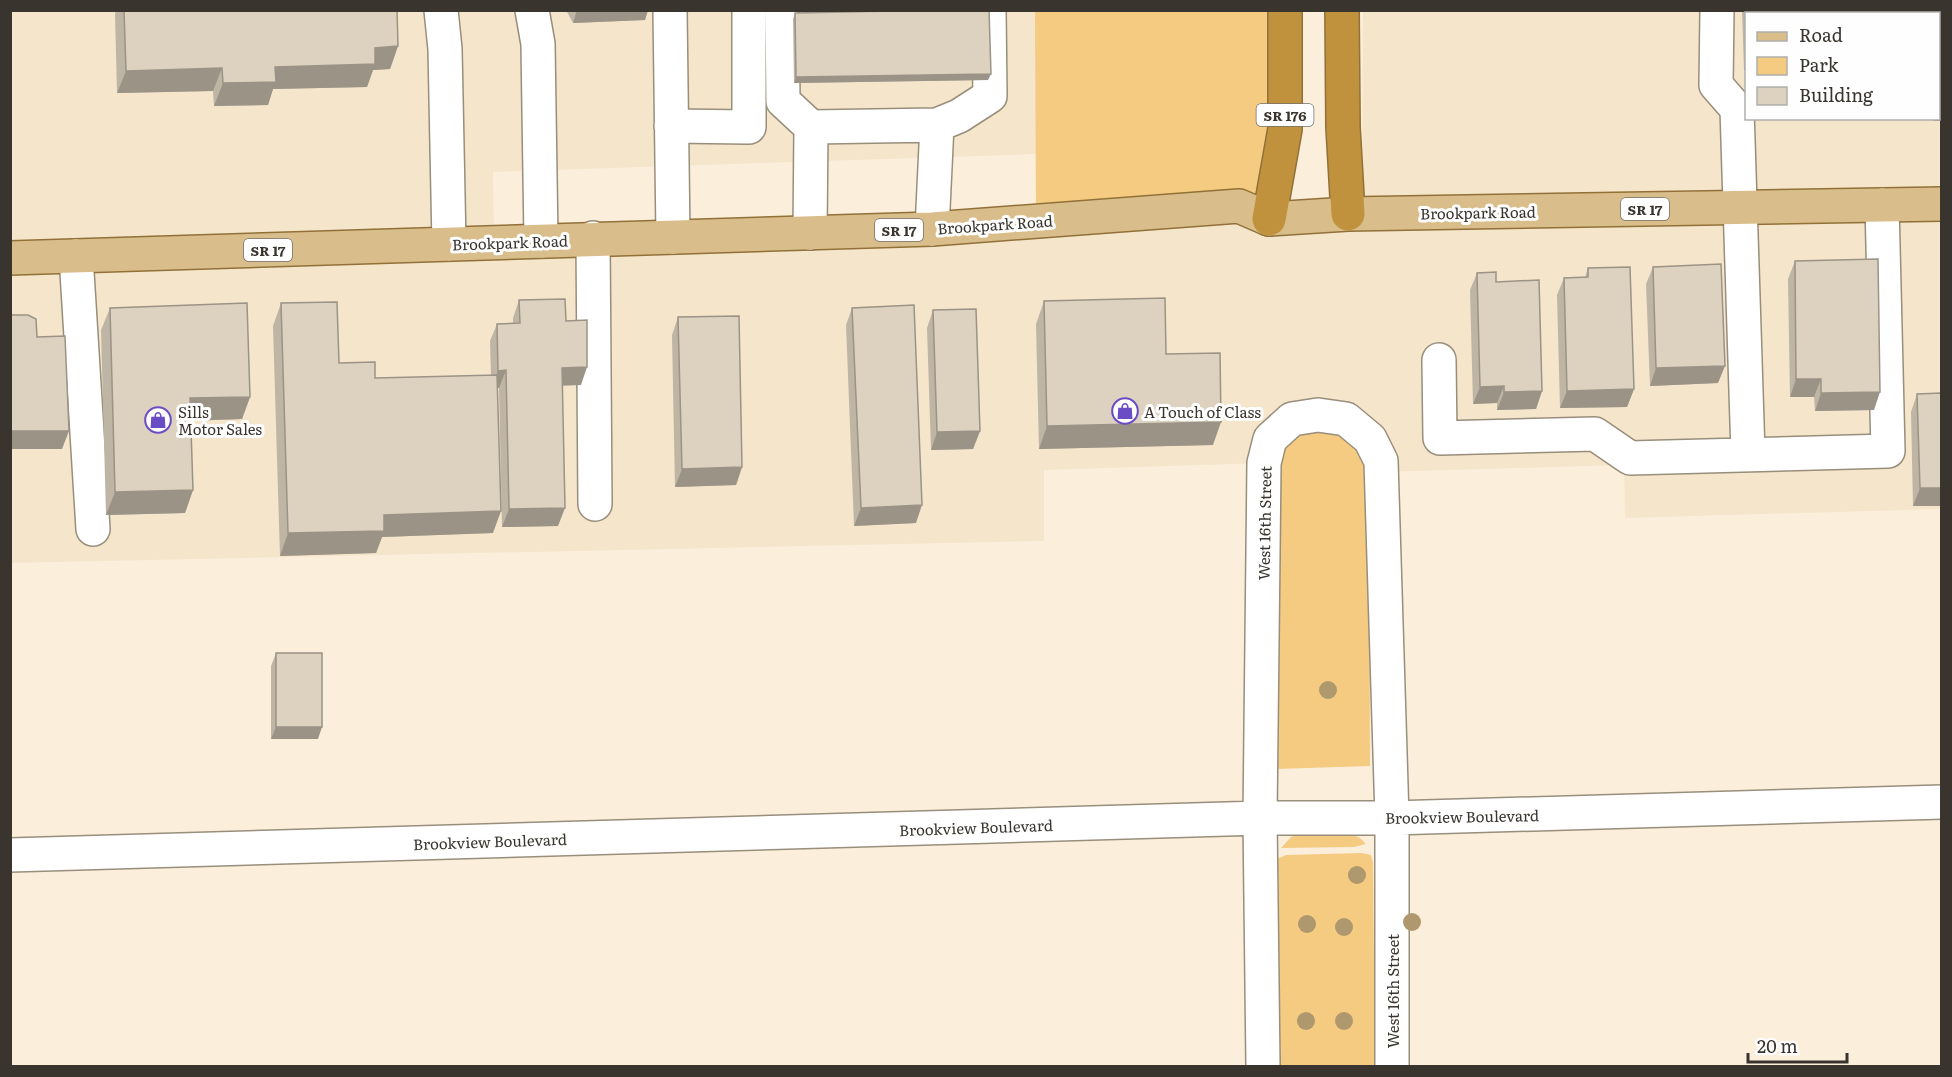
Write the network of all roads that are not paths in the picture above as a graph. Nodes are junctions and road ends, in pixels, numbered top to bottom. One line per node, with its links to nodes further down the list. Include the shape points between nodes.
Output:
1 (441, 10): 26 (street)
2 (532, 10): 11 (street)
3 (550, 10): 11 (street)
4 (670, 10): 14 (street)
5 (749, 10): 14 (street, via 749,127)
6 (782, 10): 15 (street, via 783,101)
7 (989, 10): 13 (street, via 990,96)
8 (1285, 10): 20 (highway, SR 176, via 1285,129)
9 (1342, 10): 19 (highway)
10 (1717, 10): 12 (street, via 1716,85)
11 (538, 44): 25 (street)
12 (1742, 109): 18 (street)
13 (937, 125): 15 (street); 21 (street)
14 (671, 126): 23 (street)
15 (811, 127): 22 (street)
16 (1941, 204): 17 (main road, Brookpark Road / SR 17)
17 (1882, 205): 18 (main road, Brookpark Road / SR 17); 30 (street, via 1888,452)
18 (1740, 207): 19 (main road, Brookpark Road / SR 17); 30 (street)
19 (1348, 214): 20 (main road, Brookpark Road / SR 17)
20 (1269, 219): 21 (main road, Brookpark Road / SR 17, via 1239,206)
21 (932, 229): 22 (main road, Brookpark Road / SR 17)
22 (810, 233): 23 (main road, Brookpark Road / SR 17)
23 (673, 237): 24 (main road, Brookpark Road / SR 17)
24 (593, 238): 25 (main road, Brookpark Road / SR 17); 31 (street)
25 (541, 241): 26 (main road, Brookpark Road / SR 17)
26 (449, 244): 27 (main road, Brookpark Road / SR 17)
27 (76, 256): 28 (main road, Brookpark Road / SR 17); 32 (street)
28 (10, 258)
29 (1439, 360): 30 (street, via 1440,438 1595,434 1630,458)
30 (1748, 454)
31 (595, 504)
32 (93, 529)
33 (1941, 802): 35 (street, Brookview Boulevard)
34 (1260, 818): 35 (street, Brookview Boulevard); 35 (street, West 16th Street, via 1264,463 1270,439 1292,419 1318,415 1346,419 1370,439 1381,461); 36 (street, Brookview Boulevard); 37 (street, West 16th Street)
35 (1392, 818): 38 (street, West 16th Street)
36 (10, 855)
37 (1263, 1066)
38 (1392, 1066)

